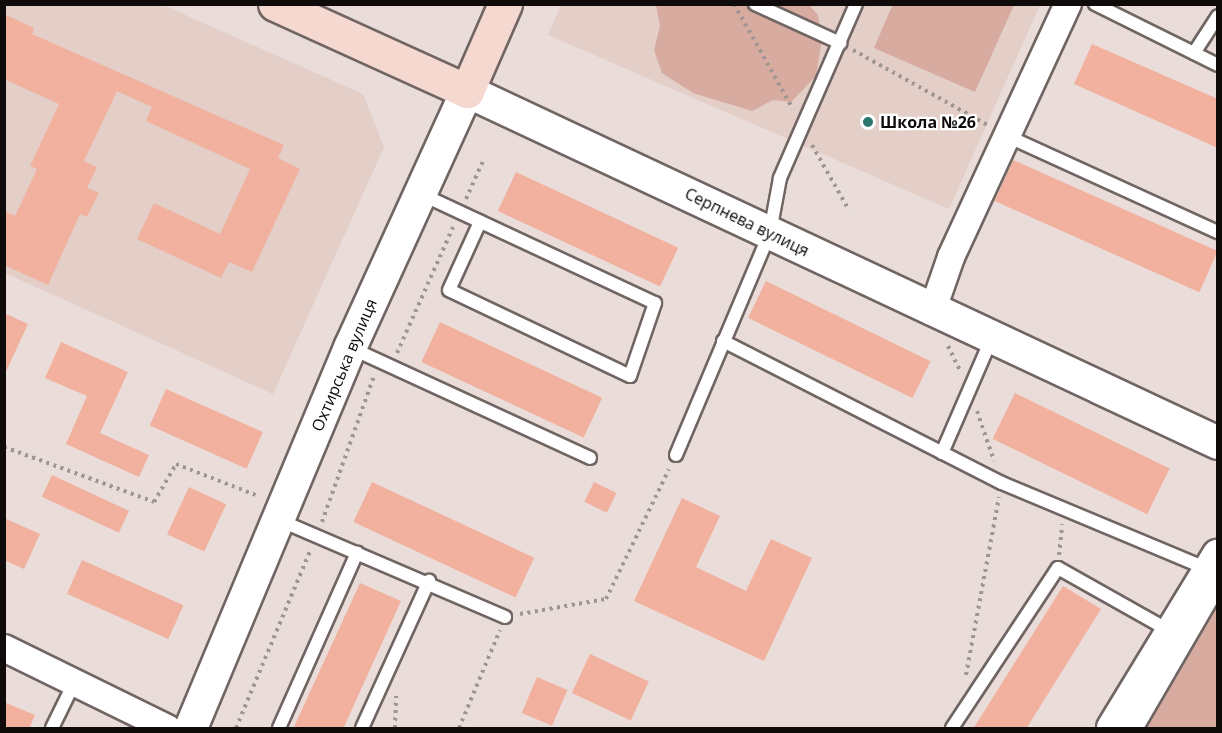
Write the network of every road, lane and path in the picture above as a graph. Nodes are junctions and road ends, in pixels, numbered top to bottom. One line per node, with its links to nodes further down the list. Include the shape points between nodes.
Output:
1 (275, 4): 11 (main road, Серпнева вулиця)
2 (505, 4): 11 (main road, Охтирська вулиця)
3 (755, 4): 8 (lane)
4 (856, 4): 8 (lane)
5 (1068, 4): 12 (street)
6 (1095, 4): 9 (lane)
7 (1218, 16): 9 (lane)
8 (840, 43): 12 (path); 17 (lane, via 780,178)
9 (1194, 53): 10 (lane)
10 (1218, 65)
11 (467, 91): 14 (street, Охтирська вулиця); 17 (street, Серпнева вулиця)
12 (1007, 136): 18 (lane); 19 (street)
13 (483, 161): 15 (path)
14 (421, 194): 15 (lane); 22 (street, Охтирська вулиця)
15 (460, 212): 16 (lane); 23 (path)
16 (480, 222): 16 (lane, via 449,290 630,376 655,303)
17 (770, 232): 19 (street, Серпнева вулиця); 21 (lane)
18 (1218, 232)
19 (932, 312): 20 (street, Серпнева вулиця)
20 (991, 340): 24 (street, Серпнева вулиця); 26 (lane)
21 (723, 341): 26 (lane); 27 (lane)
22 (350, 348): 23 (lane); 32 (street, Охтирська вулиця)
23 (391, 367): 28 (lane)
24 (1218, 443)
25 (4, 447): 30 (path, via 154,502 176,464)
26 (942, 453): 29 (lane)
27 (676, 455): 37 (path, via 606,599)
28 (590, 458)
29 (1002, 483): 31 (lane); 41 (path)
30 (258, 496)
31 (1064, 507): 34 (lane); 35 (path)
32 (279, 520): 33 (lane); 44 (street, Охтирська вулиця)
33 (357, 553): 36 (lane); 45 (lane)
34 (1215, 567): 38 (street); 49 (lane)
35 (1058, 568): 38 (lane); 41 (lane)
36 (429, 581): 37 (lane); 46 (lane)
37 (505, 617): 47 (path)
38 (1171, 632): 48 (street)
39 (4, 648): 40 (street)
40 (74, 683): 42 (lane); 43 (street)
41 (955, 723)
42 (52, 729)
43 (167, 729)
44 (191, 729)
45 (279, 729)
46 (362, 729)
47 (459, 729)
48 (1113, 729)
49 (1137, 729)

